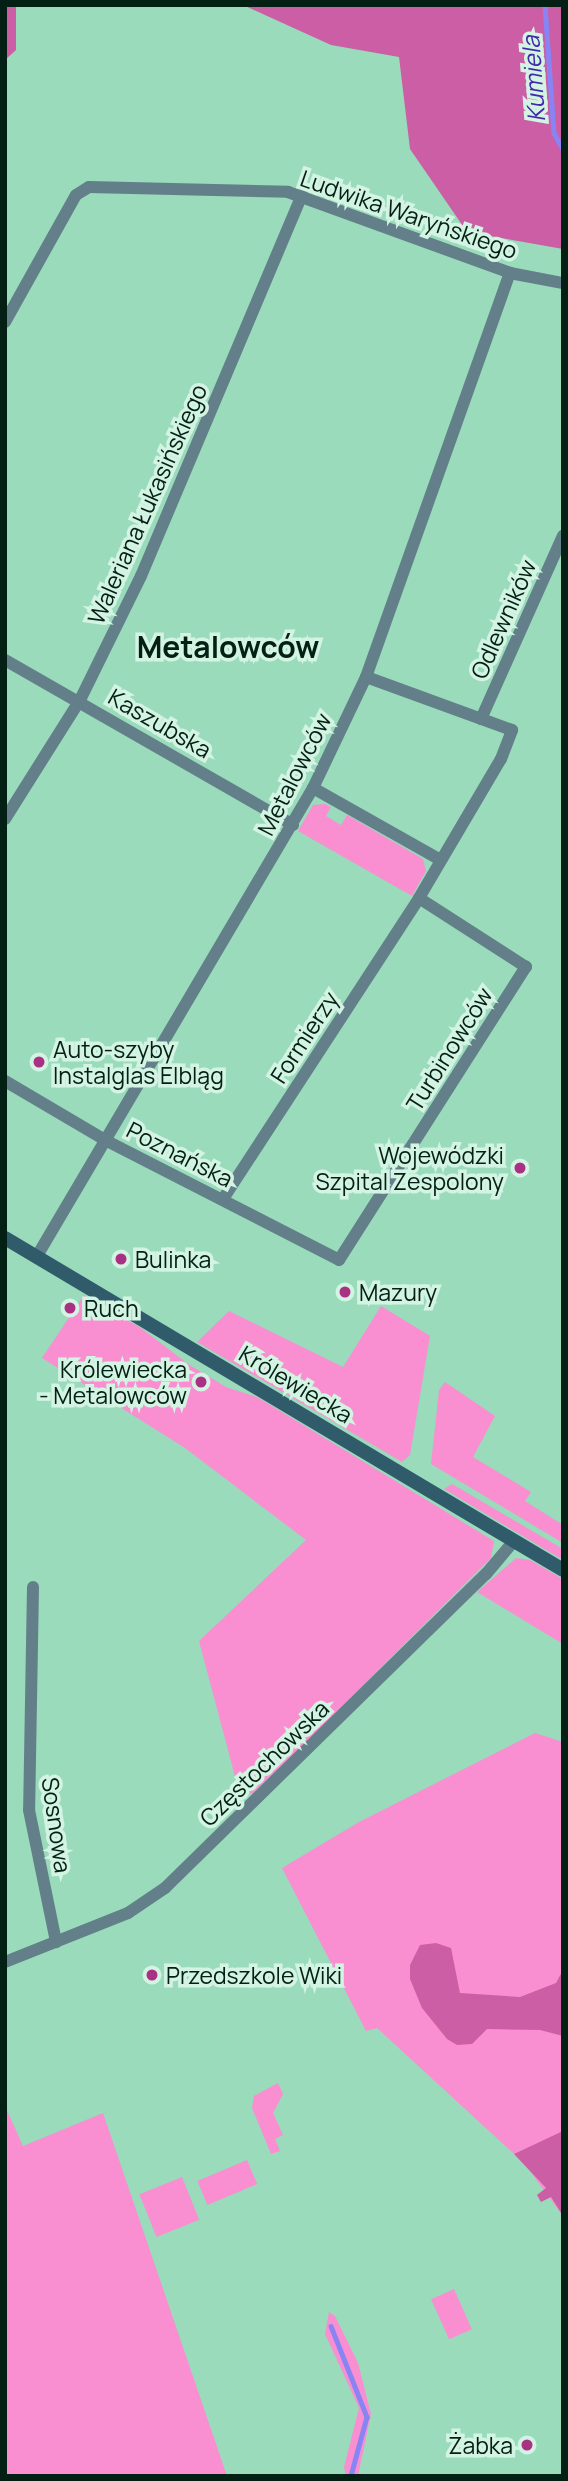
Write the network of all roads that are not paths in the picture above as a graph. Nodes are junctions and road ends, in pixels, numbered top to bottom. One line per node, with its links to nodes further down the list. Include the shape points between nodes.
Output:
1 (302, 195): 2 (street, Ludwika Waryńskiego); 4 (street, Ludwika Waryńskiego, via 89,187 76,195); 8 (street, Waleriana Łukasińskiego, via 141,576)
2 (510, 273): 3 (street, Ludwika Waryńskiego); 7 (street, Metalowców)
3 (563, 283)
4 (5, 322)
5 (563, 536): 9 (street, Odlewników)
6 (5, 660): 8 (street, Kaszubska)
7 (366, 677): 9 (street); 10 (street, Metalowców)
8 (80, 701): 11 (street, Waleriana Łukasińskiego); 12 (street, Kaszubska)
9 (481, 719): 13 (street, via 512,730 501,759)
10 (313, 788): 12 (street, Metalowców); 13 (street)
11 (5, 819)
12 (293, 825): 16 (street, Metalowców)
13 (441, 860): 14 (street)
14 (419, 898): 17 (street, Formierzy); 20 (street, Turbinowców, via 526,967)
15 (5, 1082): 16 (street, Poznańska)
16 (106, 1140): 17 (street, Poznańska); 19 (street, Metalowców)
17 (223, 1199): 20 (street, Poznańska)
18 (5, 1238): 19 (main road, Królewiecka)
19 (37, 1256): 21 (main road, Królewiecka)
20 (339, 1260)
21 (514, 1541): 22 (main road, Królewiecka); 24 (street, Częstochowska, via 486,1574 165,1888 128,1913)
22 (563, 1570)
23 (33, 1587): 24 (street, Sosnowa, via 29,1810)
24 (56, 1942): 25 (street, Częstochowska)
25 (5, 1962)

